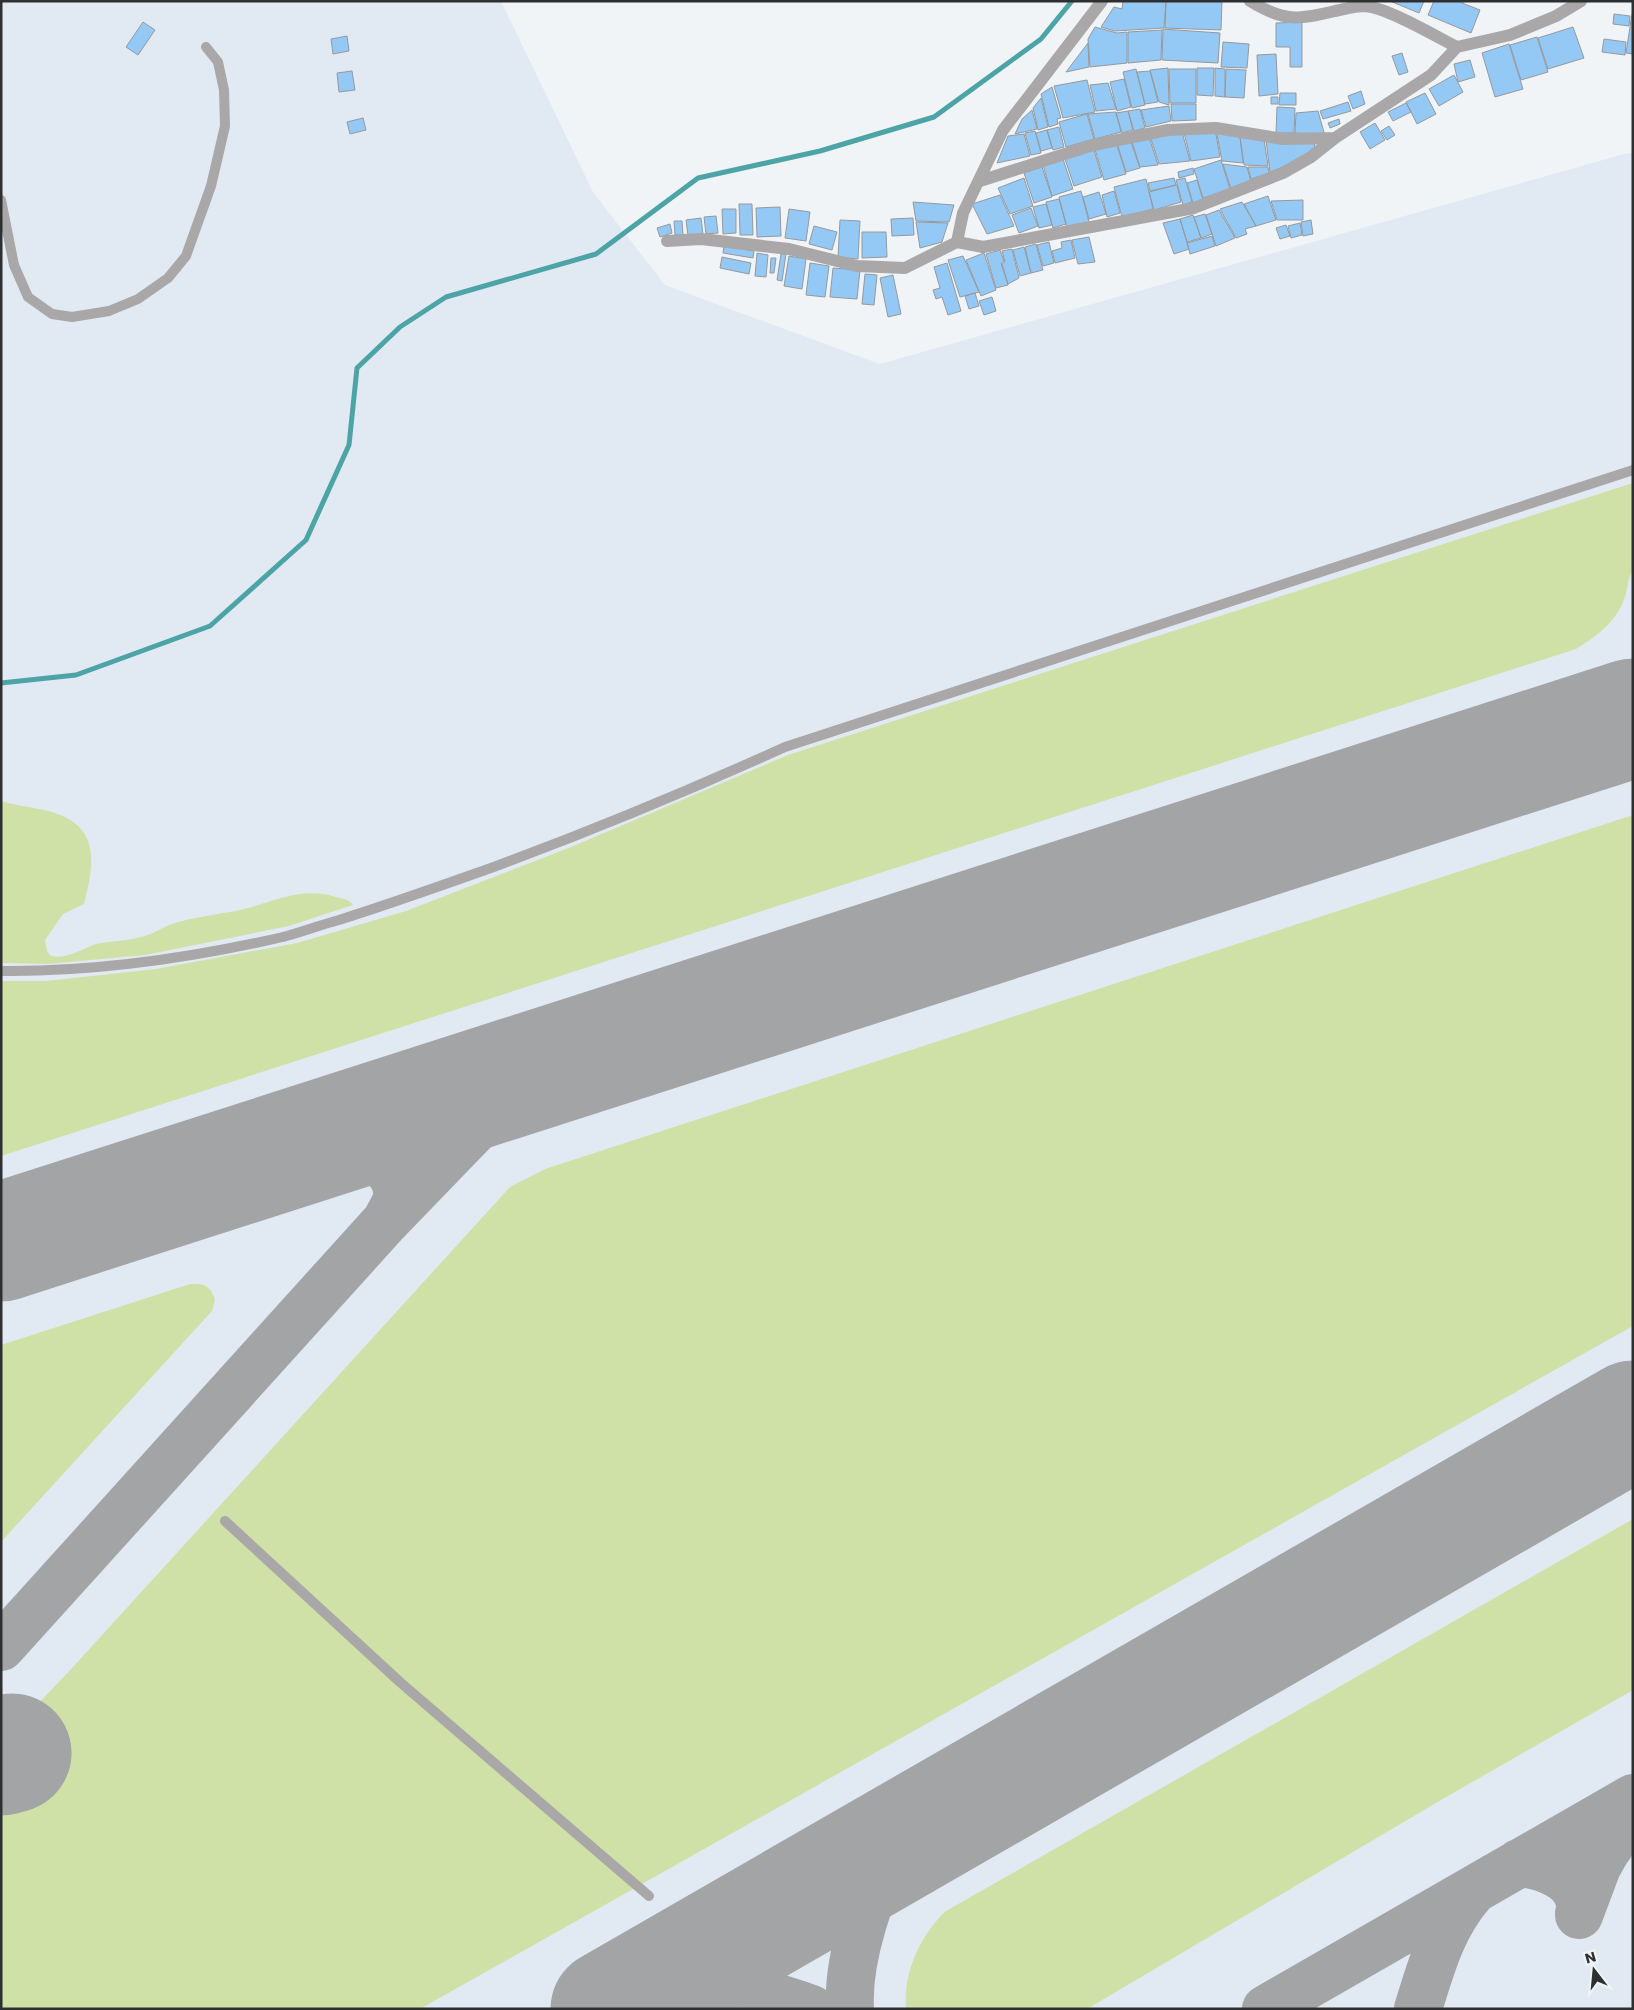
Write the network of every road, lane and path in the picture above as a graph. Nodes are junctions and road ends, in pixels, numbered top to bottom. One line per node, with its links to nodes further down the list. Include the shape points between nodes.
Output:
1 (1102, 1): 7 (street, via 1003,130)
2 (1250, 1): 4 (street, via 1268,12 1304,18 1352,7 1379,8)
3 (1581, 1): 4 (street, via 1556,16 1510,35)
4 (1457, 47): 6 (street, via 1431,75)
5 (206, 48): 8 (lane, via 218,62 224,90 225,126 211,186 186,256 168,278 138,299 109,311 72,317 52,314 28,297 14,265)
6 (1335, 138): 7 (street, via 1283,139 1216,128 1168,130 1092,145); 10 (street, via 1311,158 1284,173 1194,208 983,247)
7 (980, 181): 10 (street, via 963,213)
8 (1, 200)
9 (667, 241): 10 (street, via 701,239 789,249 857,266 905,268)
10 (958, 242)
11 (1633, 470): 12 (lane, via 785,747 691,790 564,841 391,904 285,936 192,955 120,965)
12 (1, 971)
13 (225, 1521): 14 (lane, via 402,1683)
14 (649, 1896)

